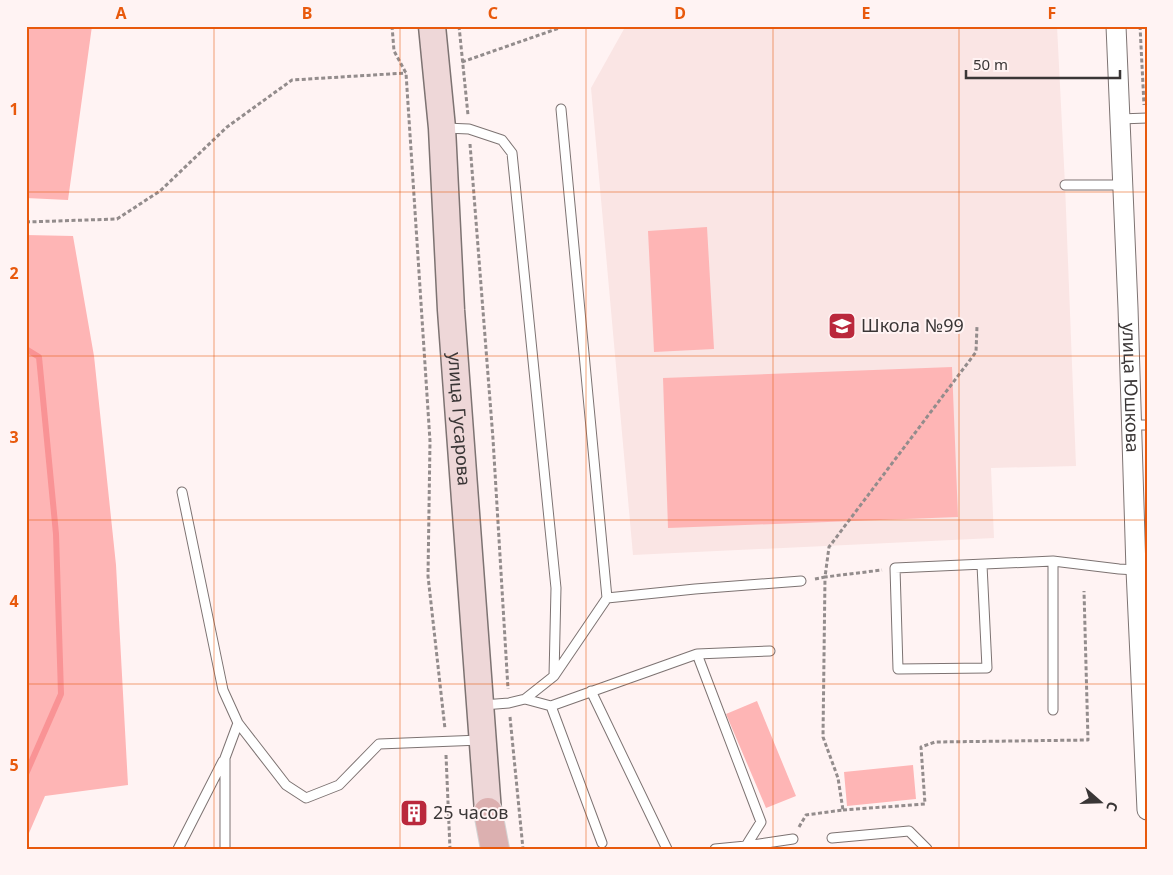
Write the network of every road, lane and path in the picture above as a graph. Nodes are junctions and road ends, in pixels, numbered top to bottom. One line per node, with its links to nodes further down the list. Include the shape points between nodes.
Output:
1 (392, 26): 8 (path, via 394,51)
2 (432, 26): 12 (main road, улица Гусарова)
3 (459, 26): 7 (path)
4 (565, 26): 7 (path)
5 (1116, 26): 10 (street, улица Юшкова)
6 (1140, 26): 11 (path)
7 (462, 62): 13 (path)
8 (406, 73): 16 (path, via 292,80 227,127 160,191 117,218); 21 (path)
9 (561, 109): 31 (lane)
10 (1120, 118): 11 (lane); 14 (street, улица Юшкова)
11 (1146, 118)
12 (442, 128): 13 (lane); 39 (main road, улица Гусарова, via 451,310)
13 (469, 129): 20 (path); 35 (lane, via 502,140 512,153 556,588)
14 (1122, 184): 15 (lane); 18 (street, улица Юшкова, via 1128,308)
15 (1065, 185)
16 (26, 222)
17 (977, 326): 28 (path, via 976,352 829,547)
18 (1139, 425): 27 (street, улица Юшкова)
19 (486, 439): 20 (path)
20 (493, 439): 38 (path)
21 (430, 441): 22 (path); 44 (path, via 428,576)
22 (438, 441)
23 (182, 492): 42 (lane, via 223,690)
24 (1053, 561): 25 (lane); 27 (lane); 41 (lane)
25 (982, 565): 26 (lane); 26 (lane, via 986,668 898,670)
26 (895, 568): 28 (path)
27 (1136, 570): 32 (street, улица Юшкова)
28 (825, 577): 46 (path, via 823,737 838,778)
29 (801, 581): 31 (lane)
30 (1084, 591): 46 (path, via 1088,740 935,742 921,747 925,804)
31 (607, 598): 35 (lane)
32 (1143, 610): 47 (street, улица Юшкова)
33 (770, 651): 34 (lane)
34 (697, 654): 36 (lane); 52 (lane, via 760,822)
35 (554, 676): 37 (lane)
36 (591, 691): 40 (lane); 59 (lane)
37 (525, 699): 38 (lane); 40 (lane)
38 (509, 703): 39 (lane); 58 (path)
39 (480, 706): 43 (main road, улица Гусарова)
40 (551, 706): 51 (lane)
41 (1053, 710)
42 (238, 723): 44 (lane, via 286,786 306,798 339,785 379,744); 45 (lane)
43 (482, 740): 44 (lane); 48 (main road, улица Гусарова)
44 (446, 741): 55 (path)
45 (225, 758): 53 (lane); 54 (lane)
46 (843, 810): 50 (path, via 806,815)
47 (1147, 810)
48 (488, 812): 56 (main road); 57 (main road)
49 (832, 838): 61 (lane, via 909,831)
50 (793, 839): 52 (lane)
51 (602, 843)
52 (746, 846): 60 (lane)
53 (178, 849)
54 (225, 849)
55 (450, 849)
56 (487, 849)
57 (495, 849)
58 (523, 849)
59 (667, 849)
60 (715, 849)
61 (927, 849)

